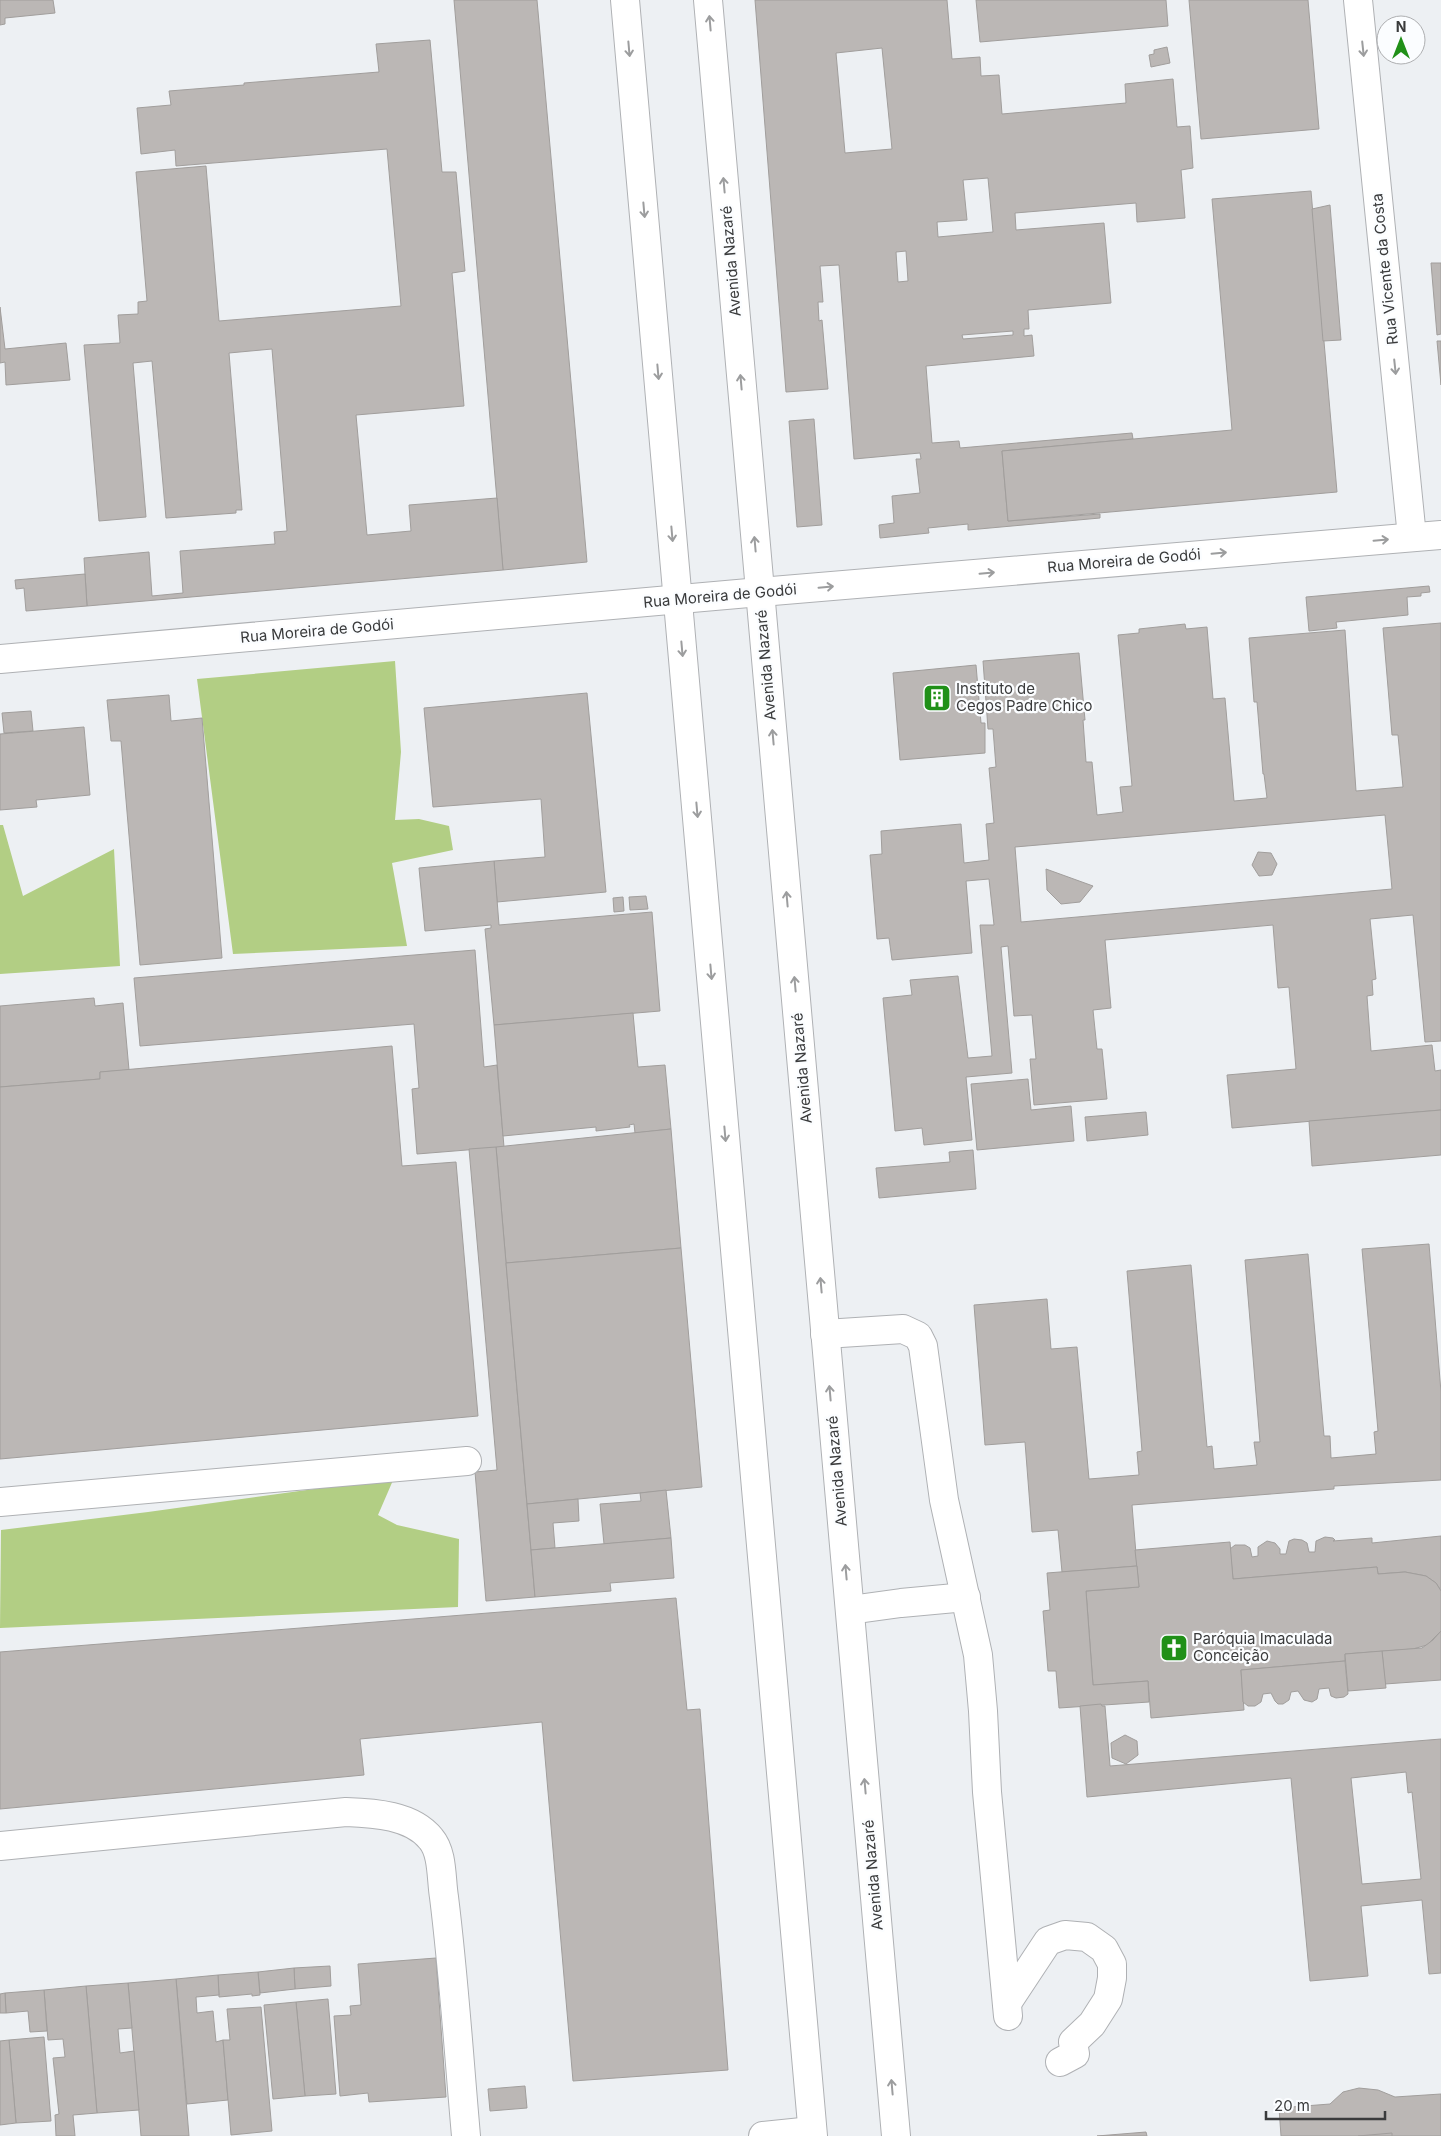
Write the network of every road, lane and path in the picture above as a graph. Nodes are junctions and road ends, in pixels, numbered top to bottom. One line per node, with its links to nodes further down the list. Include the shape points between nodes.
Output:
1 (625, 0): 7 (main road, one-way to 7)
2 (708, 0): 6 (main road, Avenida Nazaré, one-way to 2)
3 (1358, 0): 5 (main road, Rua Vicente da Costa, one-way to 5)
4 (1441, 535): 5 (main road, Rua Moreira de Godói)
5 (1412, 537): 6 (main road, Rua Moreira de Godói, one-way to 5)
6 (760, 592): 7 (main road, Rua Moreira de Godói); 9 (main road, Avenida Nazaré, one-way to 6)
7 (678, 600): 8 (main road, Rua Moreira de Godói); 16 (main road, one-way to 16)
8 (0, 659)
9 (825, 1334): 12 (main road, via 903,1329 918,1336 923,1346 952,1544); 13 (main road, Avenida Nazaré, one-way to 9)
10 (467, 1461): 11 (main road)
11 (0, 1502)
12 (966, 1597): 13 (main road); 15 (main road, via 982,1692 987,1792 1007,2010 1048,1941 1065,1935 1087,1937 1104,1949 1112,1964 1108,1999 1092,2024 1073,2042 1075,2054)
13 (850, 1610): 19 (main road, Avenida Nazaré, one-way to 13)
14 (0, 1846): 17 (main road, via 346,1812 389,1816 421,1830 437,1848)
15 (1060, 2062)
16 (813, 2134): 18 (main road)
17 (466, 2136)
18 (764, 2136)
19 (896, 2136)

